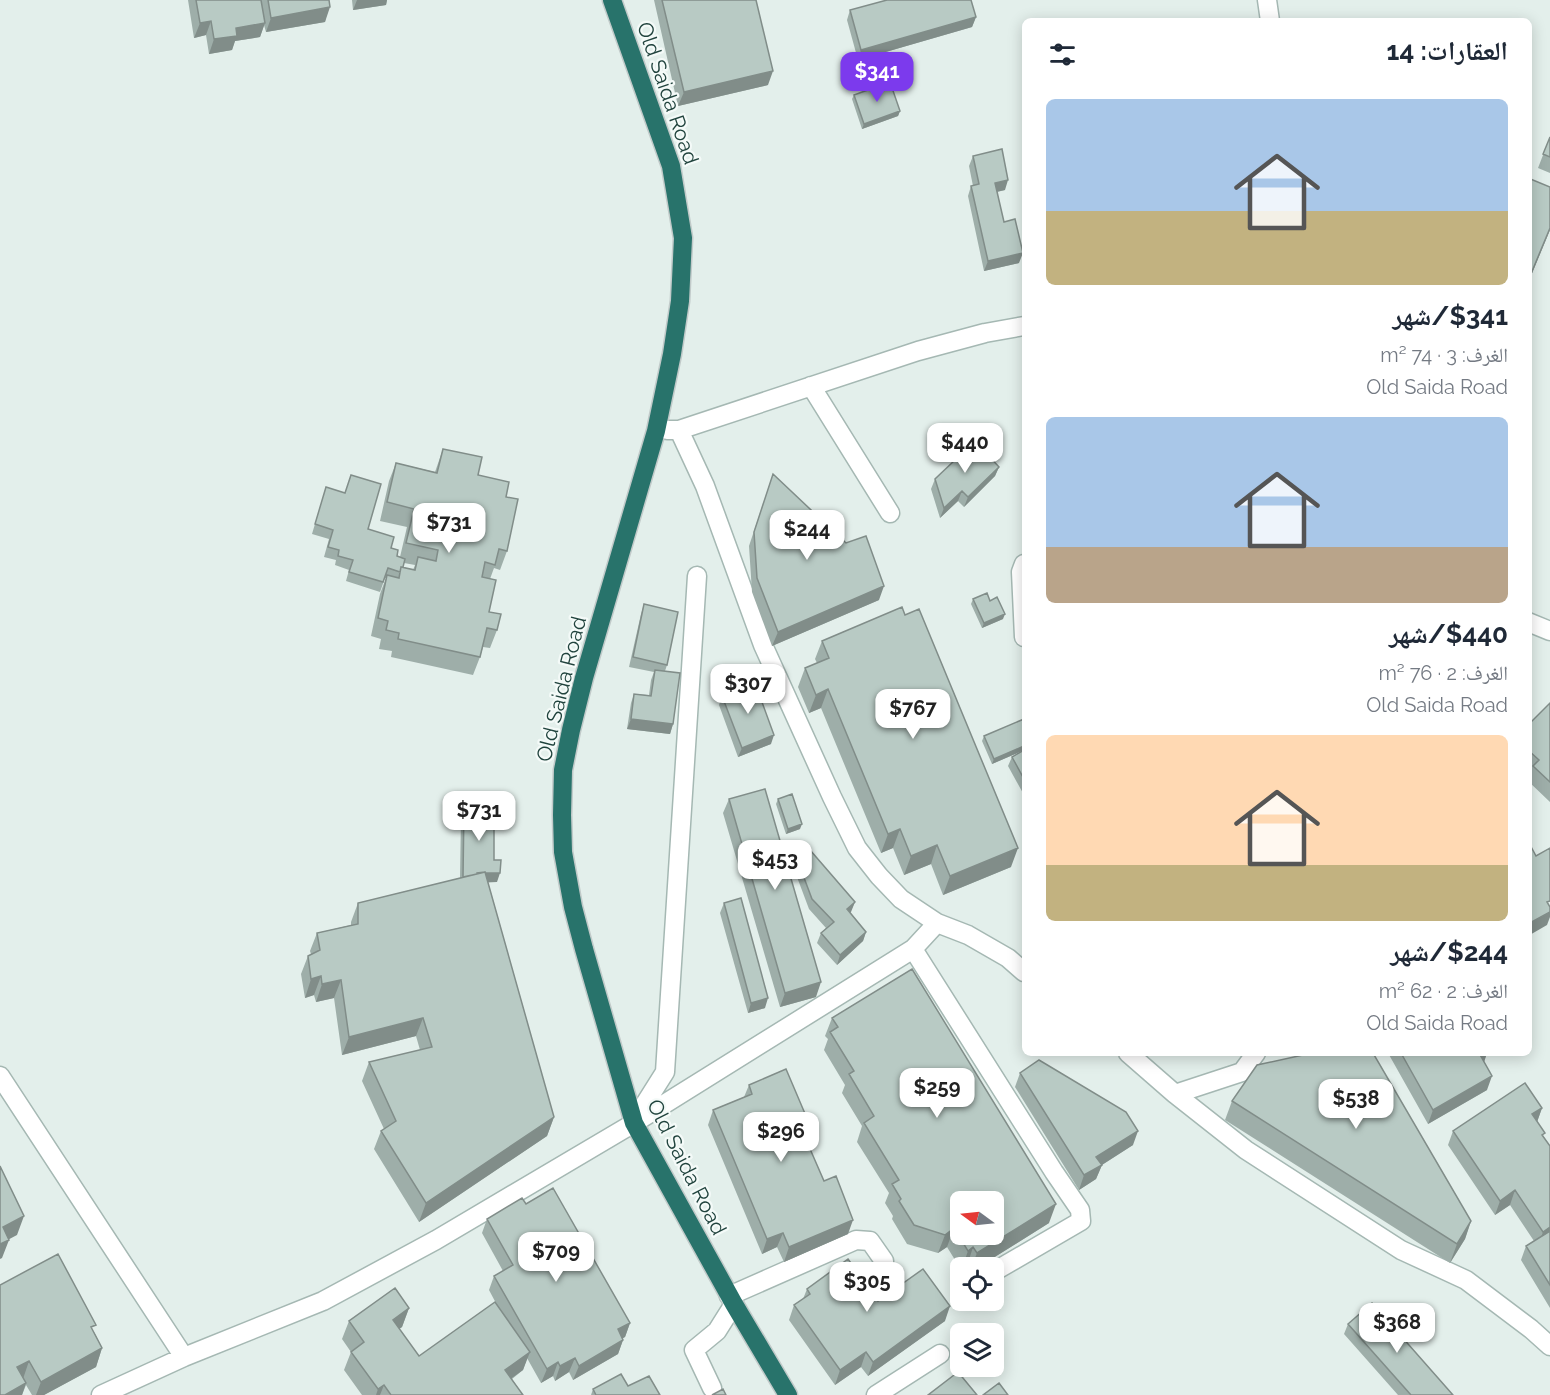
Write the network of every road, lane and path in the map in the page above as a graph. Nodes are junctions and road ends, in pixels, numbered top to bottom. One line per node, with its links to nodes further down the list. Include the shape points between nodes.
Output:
1 (612, 0): 7 (highway, Old Saida Road, via 671,166 683,238 680,301)
2 (1267, 0): 3 (street)
3 (1270, 18)
4 (1022, 326): 5 (street, via 918,351)
5 (811, 386): 6 (street); 8 (street)
6 (679, 430): 7 (street); 14 (street, via 705,486 763,645 857,848 901,899)
7 (656, 431): 21 (highway, Old Saida Road, via 584,678 563,770 563,852 573,907)
8 (890, 513)
9 (1022, 569): 11 (street)
10 (697, 576): 21 (street, via 665,1072)
11 (1022, 594)
12 (1532, 624): 13 (street)
13 (1550, 631)
14 (937, 923): 15 (street); 16 (street, via 968,935)
15 (913, 949): 21 (street); 23 (street, via 1080,1210 1081,1221)
16 (1022, 970)
17 (1131, 1056): 20 (street)
18 (1254, 1056): 20 (street, via 1242,1072)
19 (0, 1076): 27 (street)
20 (1175, 1094): 25 (street, via 1246,1150 1401,1250 1466,1280)
21 (634, 1123): 24 (highway, Old Saida Road); 27 (street, via 436,1240 323,1301)
22 (884, 1261): 24 (street, via 870,1240 856,1240)
23 (1004, 1266)
24 (732, 1300): 28 (street, via 717,1331 694,1350); 30 (highway, Old Saida Road)
25 (1550, 1346)
26 (940, 1354): 31 (street)
27 (184, 1357): 29 (street)
28 (712, 1388)
29 (101, 1395)
30 (788, 1395)
31 (876, 1395)

